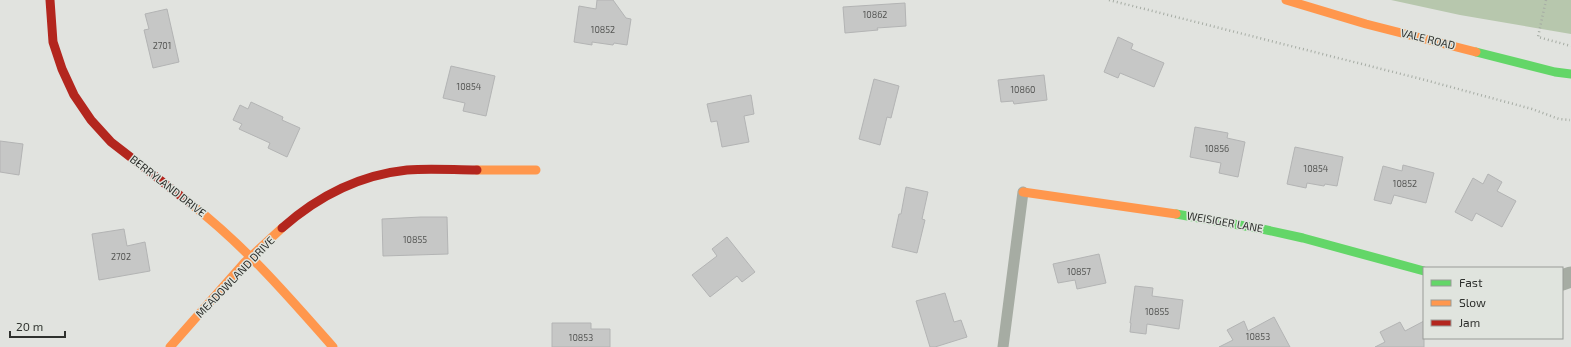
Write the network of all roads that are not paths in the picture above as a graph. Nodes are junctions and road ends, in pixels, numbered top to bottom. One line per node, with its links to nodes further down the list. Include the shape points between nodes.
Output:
1 (50, 0): 6 (street, BERRYLAND DRIVE, via 53,42 62,69 74,96 91,120 111,142 199,210)
2 (1286, 0): 3 (street, VALE ROAD, via 1366,24)
3 (1571, 74)
4 (536, 170): 6 (street, MEADOWLAND DRIVE, via 408,170 362,180 333,192 306,208)
5 (1022, 192): 7 (street, WEISIGER LANE, via 1154,210 1263,229 1335,245); 10 (lane)
6 (252, 257): 8 (street, MEADOWLAND DRIVE); 9 (street, BERRYLAND DRIVE)
7 (1423, 271)
8 (170, 347)
9 (333, 347)
10 (1003, 347)

